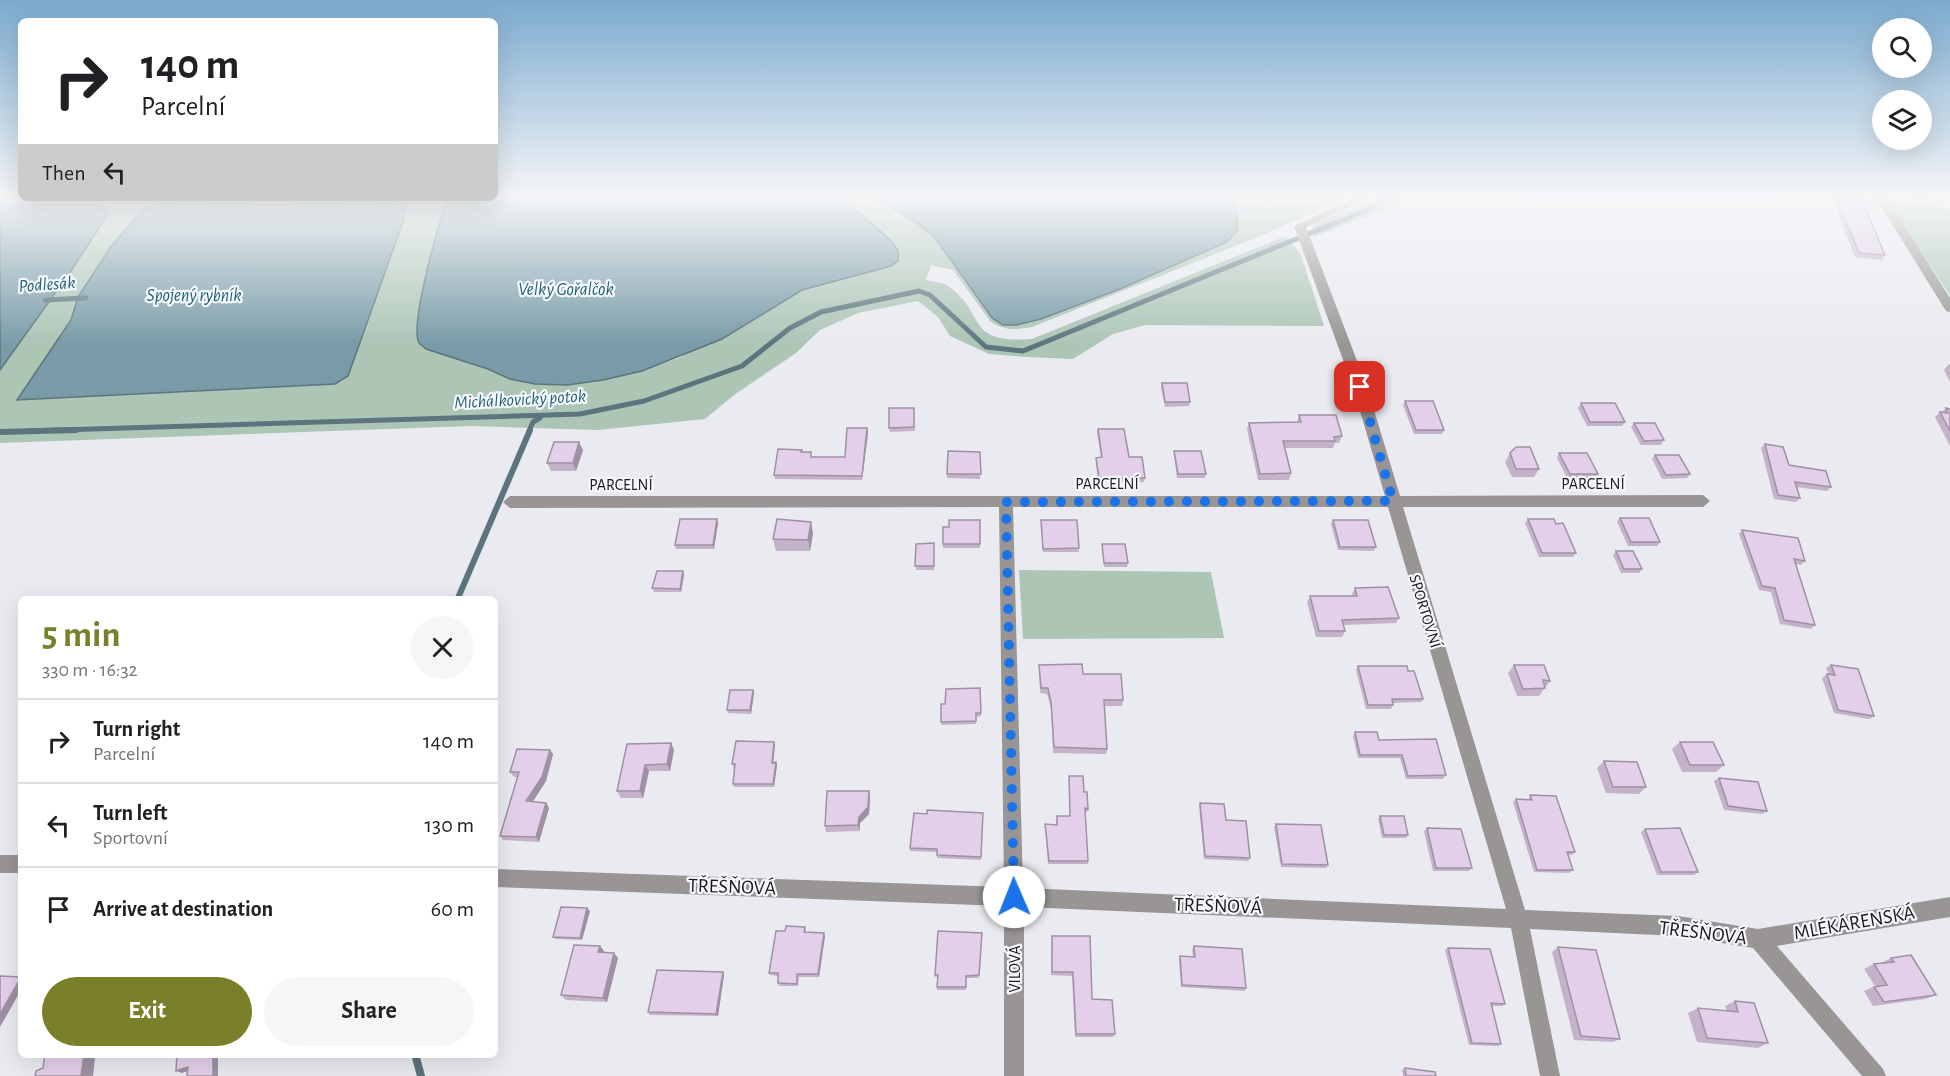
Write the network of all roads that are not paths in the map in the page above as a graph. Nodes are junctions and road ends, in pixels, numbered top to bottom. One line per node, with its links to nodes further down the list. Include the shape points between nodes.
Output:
1 (1307, 245): 4 (street, SPORTOVNÍ, via 1360,387)
2 (1911, 245): 3 (street)
3 (1950, 308)
4 (1393, 501): 5 (street, PARCELNÍ); 7 (street, PARCELNÍ); 13 (street, SPORTOVNÍ)
5 (1703, 501)
6 (510, 502): 7 (street, PARCELNÍ)
7 (1006, 502): 11 (street, VILOVÁ)
8 (0, 864): 9 (street)
9 (18, 864)
10 (498, 878): 11 (street, TŘEŠŇOVÁ)
11 (1014, 897): 13 (street, TŘEŠŇOVÁ); 15 (street, VILOVÁ)
12 (1950, 907): 14 (street, MLÉKÁRENSKÁ)
13 (1518, 917): 14 (street, TŘEŠŇOVÁ, via 1678,926); 16 (street, SPORTOVNÍ)
14 (1758, 939): 17 (street, TŘEŠŇOVÁ)
15 (1014, 1076)
16 (1550, 1076)
17 (1876, 1076)

